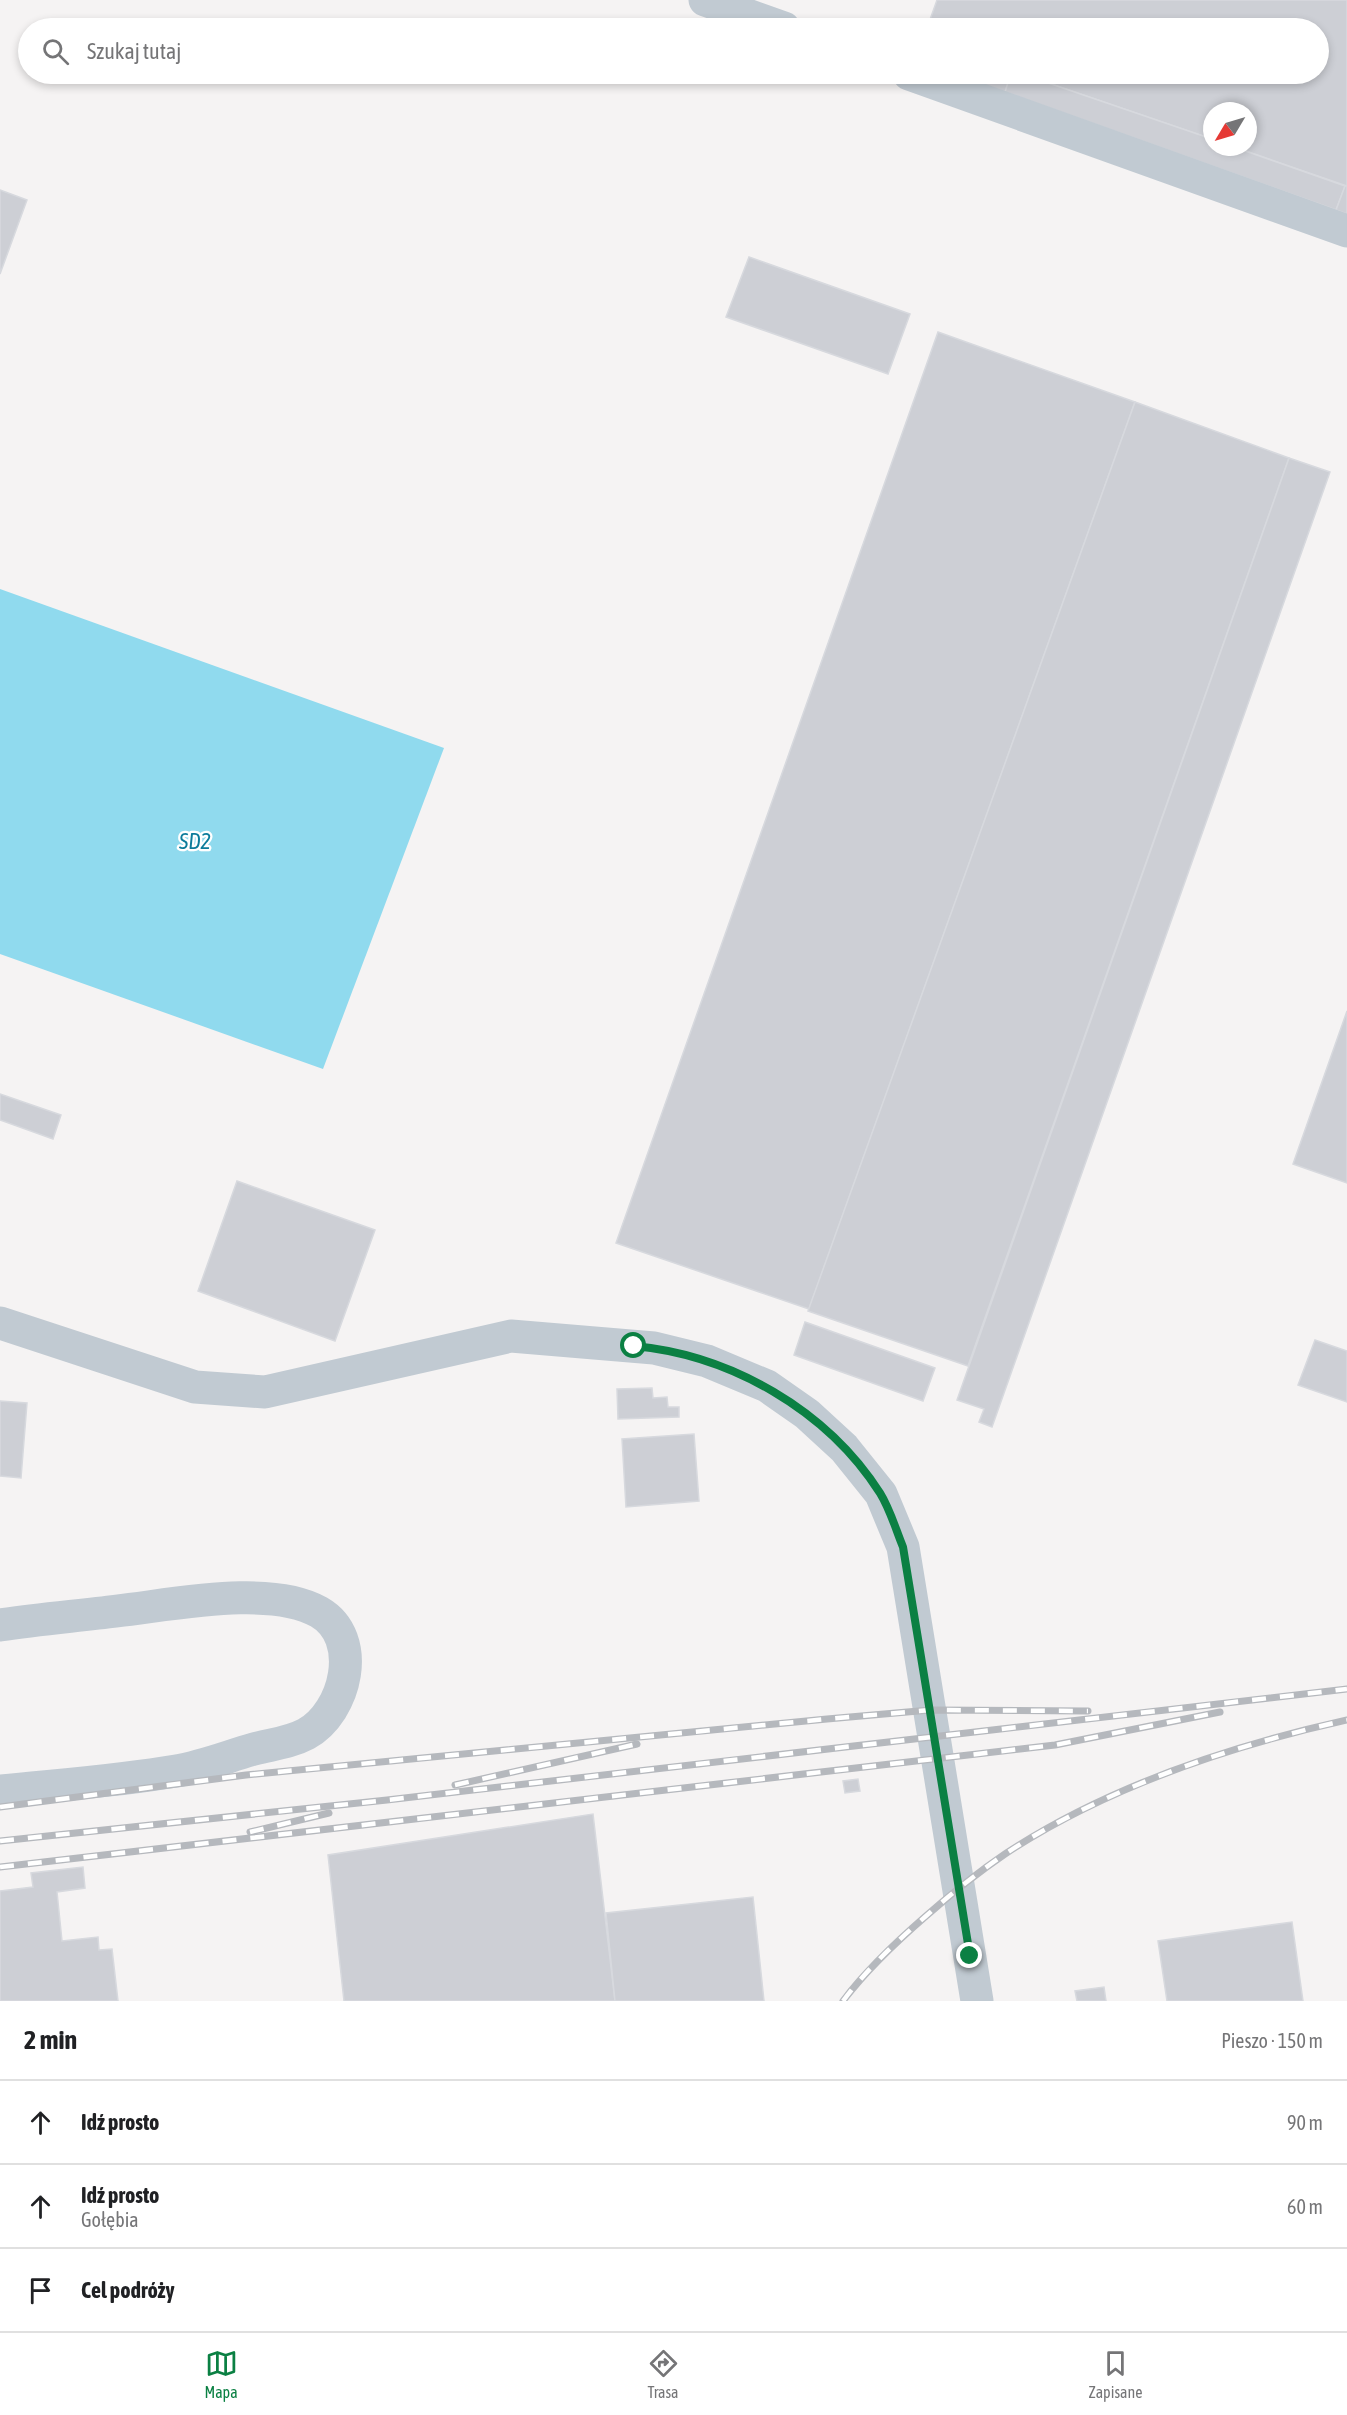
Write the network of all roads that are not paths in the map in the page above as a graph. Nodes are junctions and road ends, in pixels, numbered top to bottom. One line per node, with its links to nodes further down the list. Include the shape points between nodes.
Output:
1 (705, 0): 2 (street)
2 (756, 18)
3 (937, 84): 4 (street)
4 (1347, 231)
5 (0, 1323): 8 (street, via 195,1387 265,1392 510,1336 654,1348 707,1361 767,1386 807,1414 844,1448 881,1494 903,1547)
6 (0, 1625): 7 (street, via 255,1598 289,1602 319,1612 333,1625 342,1642 346,1663 334,1708 323,1722 290,1742 178,1771)
7 (0, 1791)
8 (977, 2001)

